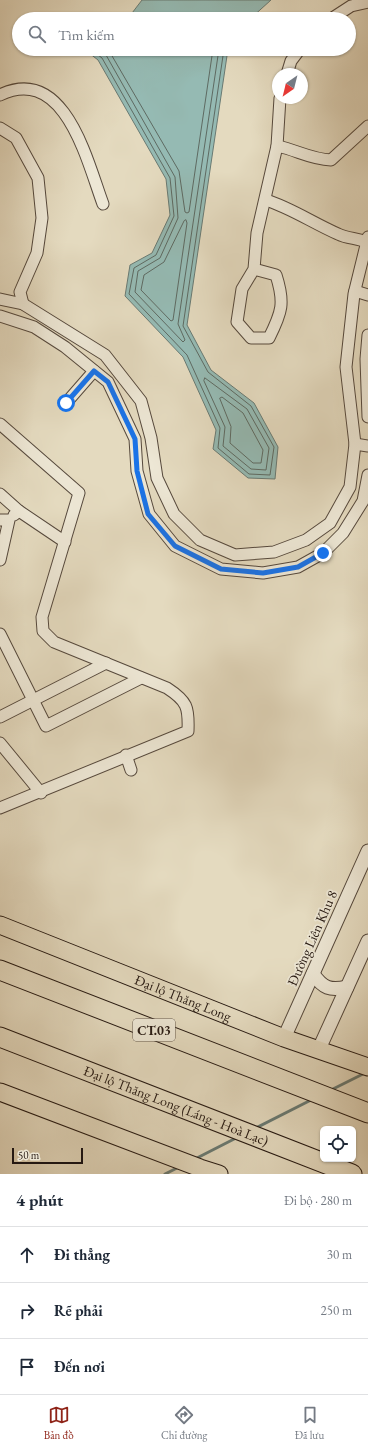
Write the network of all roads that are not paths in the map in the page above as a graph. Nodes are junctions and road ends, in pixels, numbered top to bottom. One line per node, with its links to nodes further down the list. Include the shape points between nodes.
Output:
1 (368, 2): 2 (street, via 351,6)
2 (342, 12)
3 (295, 56): 4 (street)
4 (289, 68)
5 (0, 95): 11 (street, via 11,90 33,90 59,104 75,128)
6 (280, 104): 9 (street)
7 (368, 126): 9 (street, via 331,160 315,159 291,148)
8 (0, 128): 17 (street, via 16,138 38,178 42,218 37,253 20,292)
9 (277, 146): 10 (street)
10 (266, 200): 12 (street, via 284,206 340,236); 13 (street, via 257,233)
11 (103, 204)
12 (367, 240): 14 (street)
13 (254, 269): 13 (street, via 242,289 237,322 251,338 269,338 279,318 282,295 276,275)
14 (355, 291): 15 (street); 24 (street, via 346,367)
15 (368, 296)
16 (0, 299): 17 (street)
17 (23, 304): 26 (street, via 105,355 141,401)
18 (0, 316): 20 (street, via 34,327 65,347)
19 (368, 335): 22 (street)
20 (94, 371): 21 (street); 27 (street, via 108,382 135,439)
21 (66, 403)
22 (368, 417)
23 (0, 424): 32 (street, via 79,493)
24 (355, 444): 25 (street); 26 (street, via 350,486 330,523 306,540 274,552 235,555 200,540 174,514 157,478)
25 (368, 446)
26 (154, 456): 27 (street)
27 (137, 471): 28 (street, via 148,514 175,546 221,569 263,573 298,567 323,553 343,533 364,500)
28 (368, 475)
29 (0, 494): 30 (street)
30 (19, 510): 31 (street); 32 (street)
31 (4, 520): 33 (street)
32 (64, 542): 35 (street, via 42,617 43,631 54,642)
33 (0, 560)
34 (0, 634): 37 (street)
35 (106, 663): 36 (street); 37 (street)
36 (141, 678): 37 (street, via 46,726); 40 (street, via 167,688 182,698 188,712 188,731)
37 (34, 699): 38 (street)
38 (0, 717)
39 (0, 743): 42 (street)
40 (126, 755): 41 (street); 42 (street)
41 (131, 770)
42 (41, 793): 43 (street)
43 (0, 808)
44 (368, 851): 48 (street, Đường Liên Khu 8)
45 (0, 925): 51 (main road, Đại lộ Thăng Long)
46 (368, 941): 49 (street)
47 (0, 970): 55 (highway, CT.03)
48 (313, 974): 49 (street, via 320,984 335,990); 51 (street, Đường Liên Khu 8)
49 (347, 987): 52 (street)
50 (0, 1037): 57 (highway, Đại lộ Thăng Long (Láng - Hoà Lạc))
51 (284, 1038): 52 (main road, Đại lộ Thăng Long)
52 (319, 1048): 53 (main road, Đại lộ Thăng Long)
53 (363, 1065)
54 (0, 1092): 56 (main road)
55 (368, 1113)
56 (219, 1174)
57 (352, 1174)

